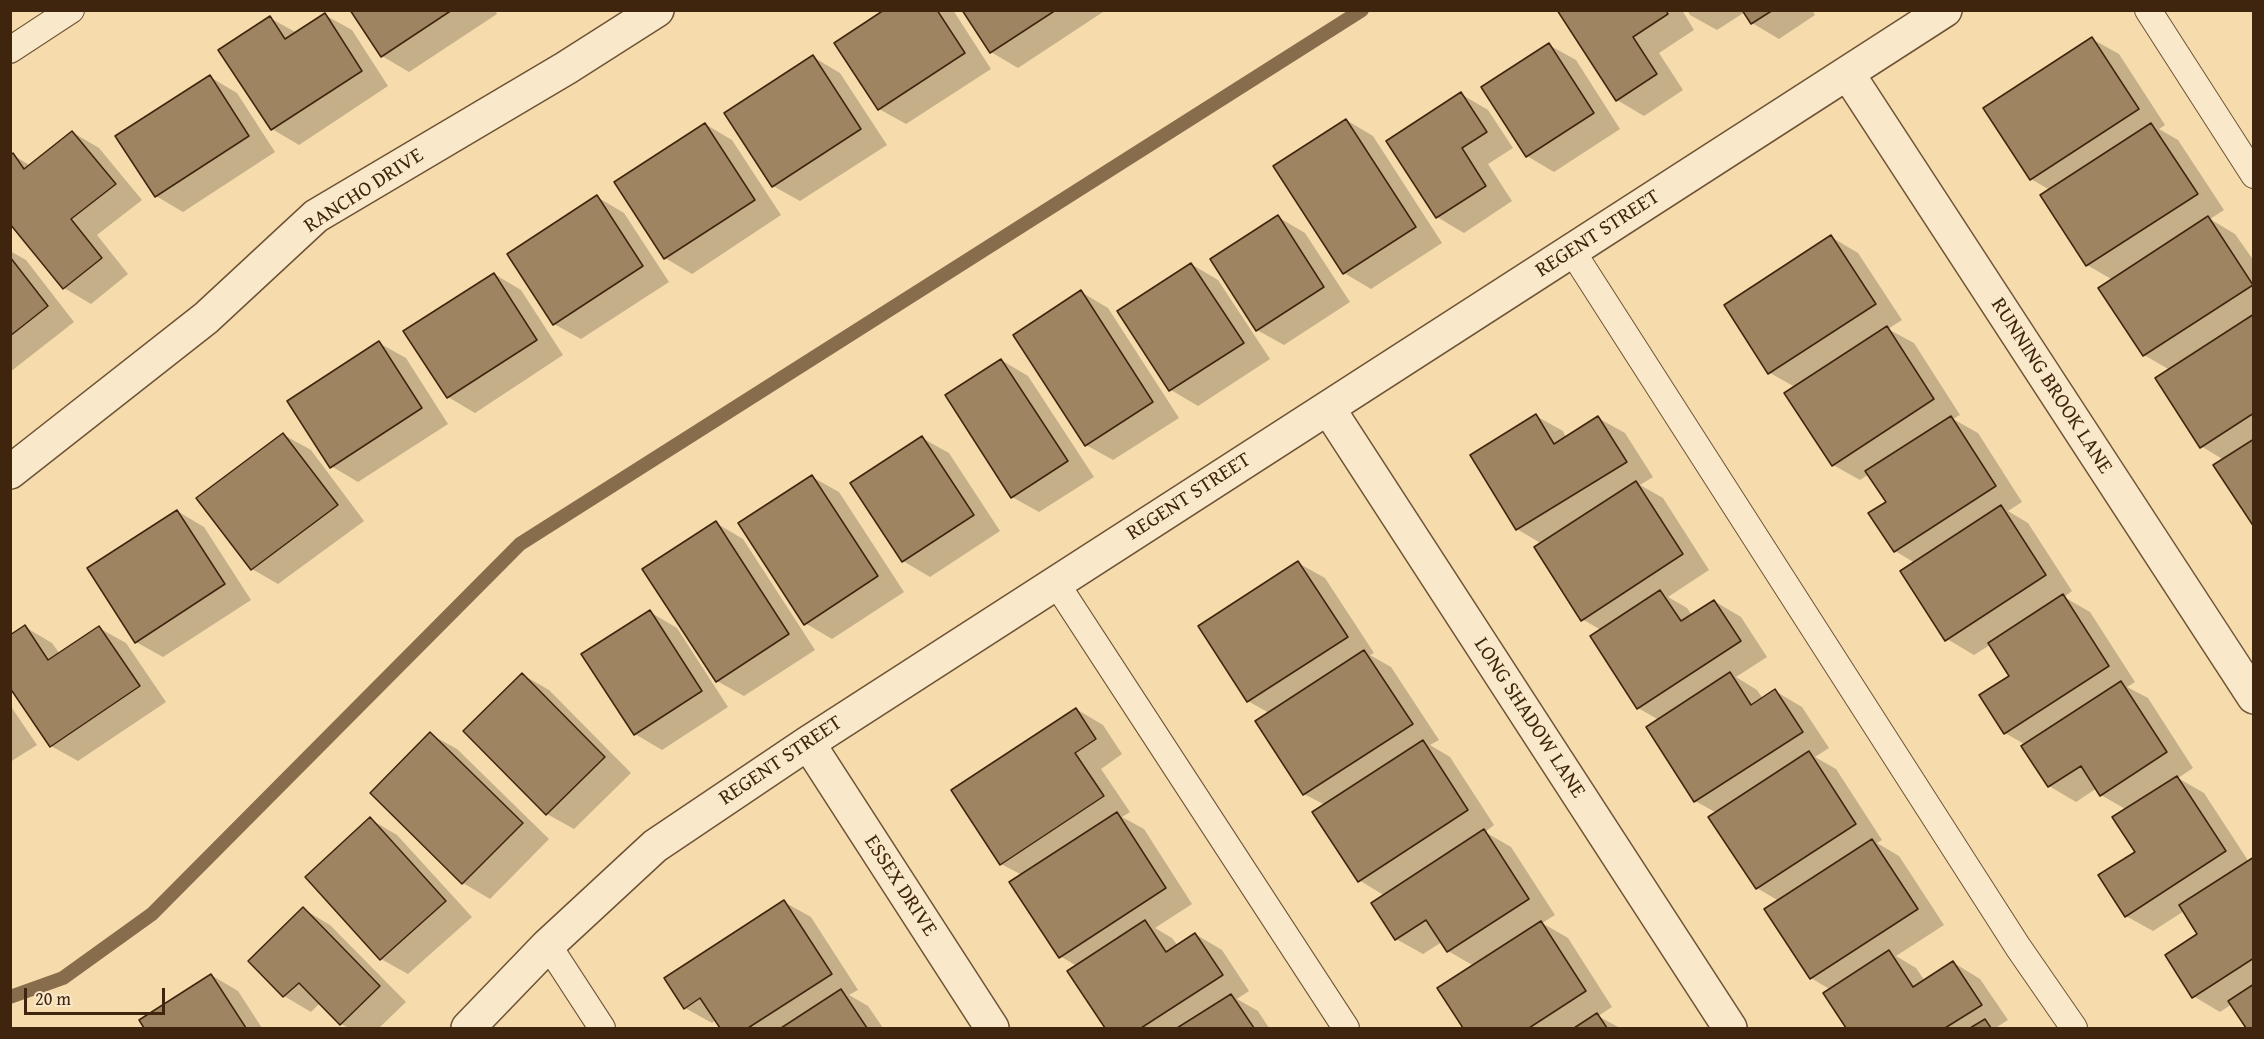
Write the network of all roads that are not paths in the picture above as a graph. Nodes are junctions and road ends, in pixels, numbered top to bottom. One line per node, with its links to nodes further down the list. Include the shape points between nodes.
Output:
1 (71, 10): 5 (lane)
2 (657, 10): 10 (street, RANCHO DRIVE, via 316,216 206,318)
3 (1945, 10): 6 (street, REGENT STREET)
4 (2148, 10): 7 (lane)
5 (10, 50)
6 (1848, 74): 8 (street, REGENT STREET); 12 (street, RUNNING BROOK LANE)
7 (2253, 175)
8 (1572, 251): 9 (street, REGENT STREET); 20 (lane)
9 (1328, 408): 11 (street, REGENT STREET); 19 (street, LONG SHADOW LANE)
10 (10, 472)
11 (1056, 583): 13 (street, REGENT STREET); 18 (lane)
12 (2253, 698)
13 (808, 743): 14 (street, REGENT STREET, via 655,846); 17 (street, ESSEX DRIVE)
14 (548, 945): 15 (street, REGENT STREET); 16 (lane)
15 (468, 1029)
16 (602, 1029)
17 (992, 1029)
18 (1346, 1029)
19 (1730, 1029)
20 (2074, 1029)

